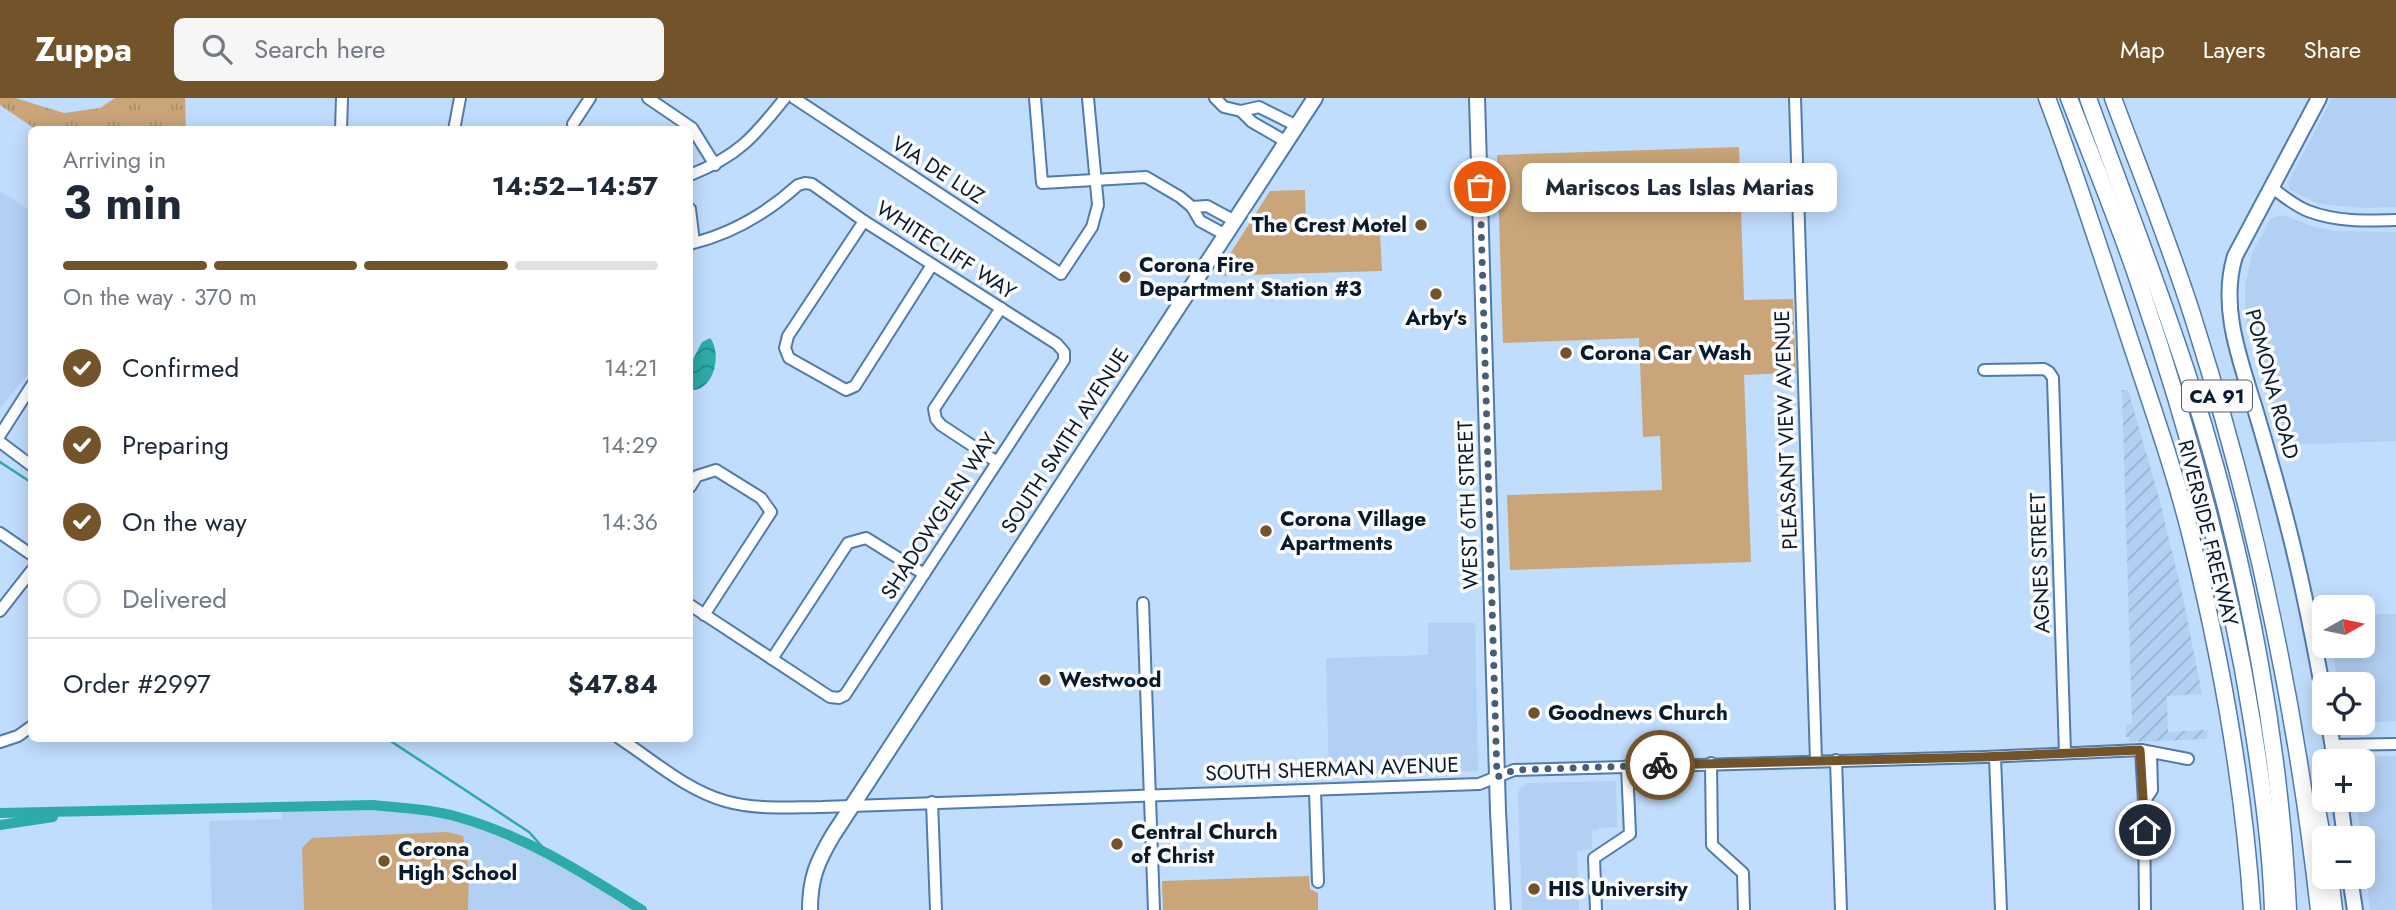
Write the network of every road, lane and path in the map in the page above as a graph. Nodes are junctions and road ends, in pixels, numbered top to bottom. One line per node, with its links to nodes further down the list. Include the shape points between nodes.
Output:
1 (342, 98): 21 (street)
2 (460, 98): 22 (street)
3 (590, 98): 19 (street)
4 (649, 98): 23 (street)
5 (785, 98): 26 (street, via 751,141)
6 (794, 98): 28 (street, VIA DE LUZ, via 1061,274 1092,227 1098,205)
7 (1035, 98): 28 (street, via 1042,183)
8 (1088, 98): 28 (street)
9 (1215, 98): 18 (street, via 1224,107)
10 (1315, 98): 20 (main road, SOUTH SMITH AVENUE)
11 (1477, 98): 72 (main road, WEST 6TH STREET)
12 (1795, 98): 69 (street, PLEASANT VIEW AVENUE)
13 (2047, 98): 90 (highway, RIVERSIDE FREEWAY / CA 91, via 2161,434 2193,544 2218,657)
14 (2069, 98): 91 (highway, via 2139,283 2207,505 2247,690 2272,867)
15 (2088, 98): 92 (highway, via 2178,347 2228,517 2261,678)
16 (2113, 98): 56 (highway, RIVERSIDE FREEWAY / CA 91, via 2203,351 2244,491)
17 (2319, 98): 29 (main road, POMONA ROAD)
18 (1241, 111): 20 (street, via 1259,107); 25 (street)
19 (573, 124)
20 (1295, 125): 25 (main road, SOUTH SMITH AVENUE)
21 (341, 126)
22 (455, 126)
23 (689, 126)
24 (693, 130): 26 (street)
25 (1285, 141): 31 (main road, SOUTH SMITH AVENUE)
26 (715, 165): 27 (street)
27 (693, 174)
28 (1096, 180): 30 (street, via 1146,177)
29 (2271, 187): 32 (street, via 2306,210 2331,218); 55 (main road, POMONA ROAD, via 2235,256 2229,306 2308,609)
30 (1192, 207): 31 (street, via 1207,206); 34 (street, via 1200,221)
31 (1233, 220): 34 (main road, SOUTH SMITH AVENUE)
32 (2396, 220)
33 (864, 221): 35 (street, WHITECLIFF WAY, via 805,183 734,229); 36 (street, WHITECLIFF WAY); 36 (street, via 788,335 785,348 789,358 846,390 855,386)
34 (1224, 234): 76 (main road, SOUTH SMITH AVENUE)
35 (693, 243)
36 (932, 265): 37 (street, WHITECLIFF WAY)
37 (1001, 308): 38 (street, WHITECLIFF WAY); 43 (street, via 934,410 941,425)
38 (1064, 352): 43 (street, SHADOWGLEN WAY, via 1064,360)
39 (1984, 370): 65 (street, AGNES STREET, via 2039,368 2053,378)
40 (28, 391): 41 (street)
41 (0, 435)
42 (0, 442): 44 (street)
43 (997, 462): 48 (street, SHADOWGLEN WAY)
44 (28, 463)
45 (693, 482): 53 (street, via 697,476 716,470 761,498 771,512)
46 (0, 533): 47 (street)
47 (28, 552)
48 (924, 574): 54 (street, via 866,538 848,543); 54 (street, SHADOWGLEN WAY, via 845,695 830,697)
49 (28, 575): 52 (street)
50 (1143, 603): 74 (street)
51 (693, 607): 53 (street)
52 (0, 611)
53 (704, 615): 54 (street)
54 (772, 659)
55 (2319, 672)
56 (2291, 703): 77 (highway); 93 (highway, RIVERSIDE FREEWAY / CA 91)
57 (28, 729): 59 (street)
58 (2331, 735): 62 (main road)
59 (0, 742)
60 (625, 742): 76 (street, SOUTH SHERMAN AVENUE, via 695,790 727,802)
61 (2396, 744): 62 (street)
62 (2333, 745): 63 (main road)
63 (2334, 749)
64 (2146, 751): 65 (street, SOUTH SHERMAN AVENUE); 67 (street, SOUTH SHERMAN AVENUE); 89 (street, via 2152,790 2144,802)
65 (2065, 753): 66 (street, SOUTH SHERMAN AVENUE)
66 (1995, 757): 68 (street, SOUTH SHERMAN AVENUE); 88 (street)
67 (2188, 759)
68 (1836, 760): 69 (street, SOUTH SHERMAN AVENUE); 87 (street)
69 (1816, 761): 70 (street, SOUTH SHERMAN AVENUE)
70 (1711, 763): 71 (street, SOUTH SHERMAN AVENUE); 86 (street, via 1712,845 1743,873)
71 (1627, 766): 72 (street, SOUTH SHERMAN AVENUE, via 1514,770); 85 (street, via 1630,834 1594,858)
72 (1497, 777): 73 (street, SOUTH SHERMAN AVENUE, via 1479,784); 84 (main road, WEST 6TH STREET)
73 (1315, 790): 74 (street, SOUTH SHERMAN AVENUE); 78 (street)
74 (1151, 794): 75 (street, SOUTH SHERMAN AVENUE); 83 (street)
75 (932, 802): 76 (street, SOUTH SHERMAN AVENUE); 82 (street)
76 (852, 806): 81 (main road, SOUTH SMITH AVENUE, via 819,859 812,877)
77 (2320, 826)
78 (1318, 882)
79 (2331, 889): 94 (highway)
80 (2352, 889): 95 (main road)
81 (810, 910)
82 (936, 910)
83 (1154, 910)
84 (1503, 910)
85 (1596, 910)
86 (1744, 910)
87 (1841, 910)
88 (2001, 910)
89 (2146, 910)
90 (2252, 910)
91 (2273, 910)
92 (2288, 910)
93 (2319, 910)
94 (2334, 910)
95 (2355, 910)

